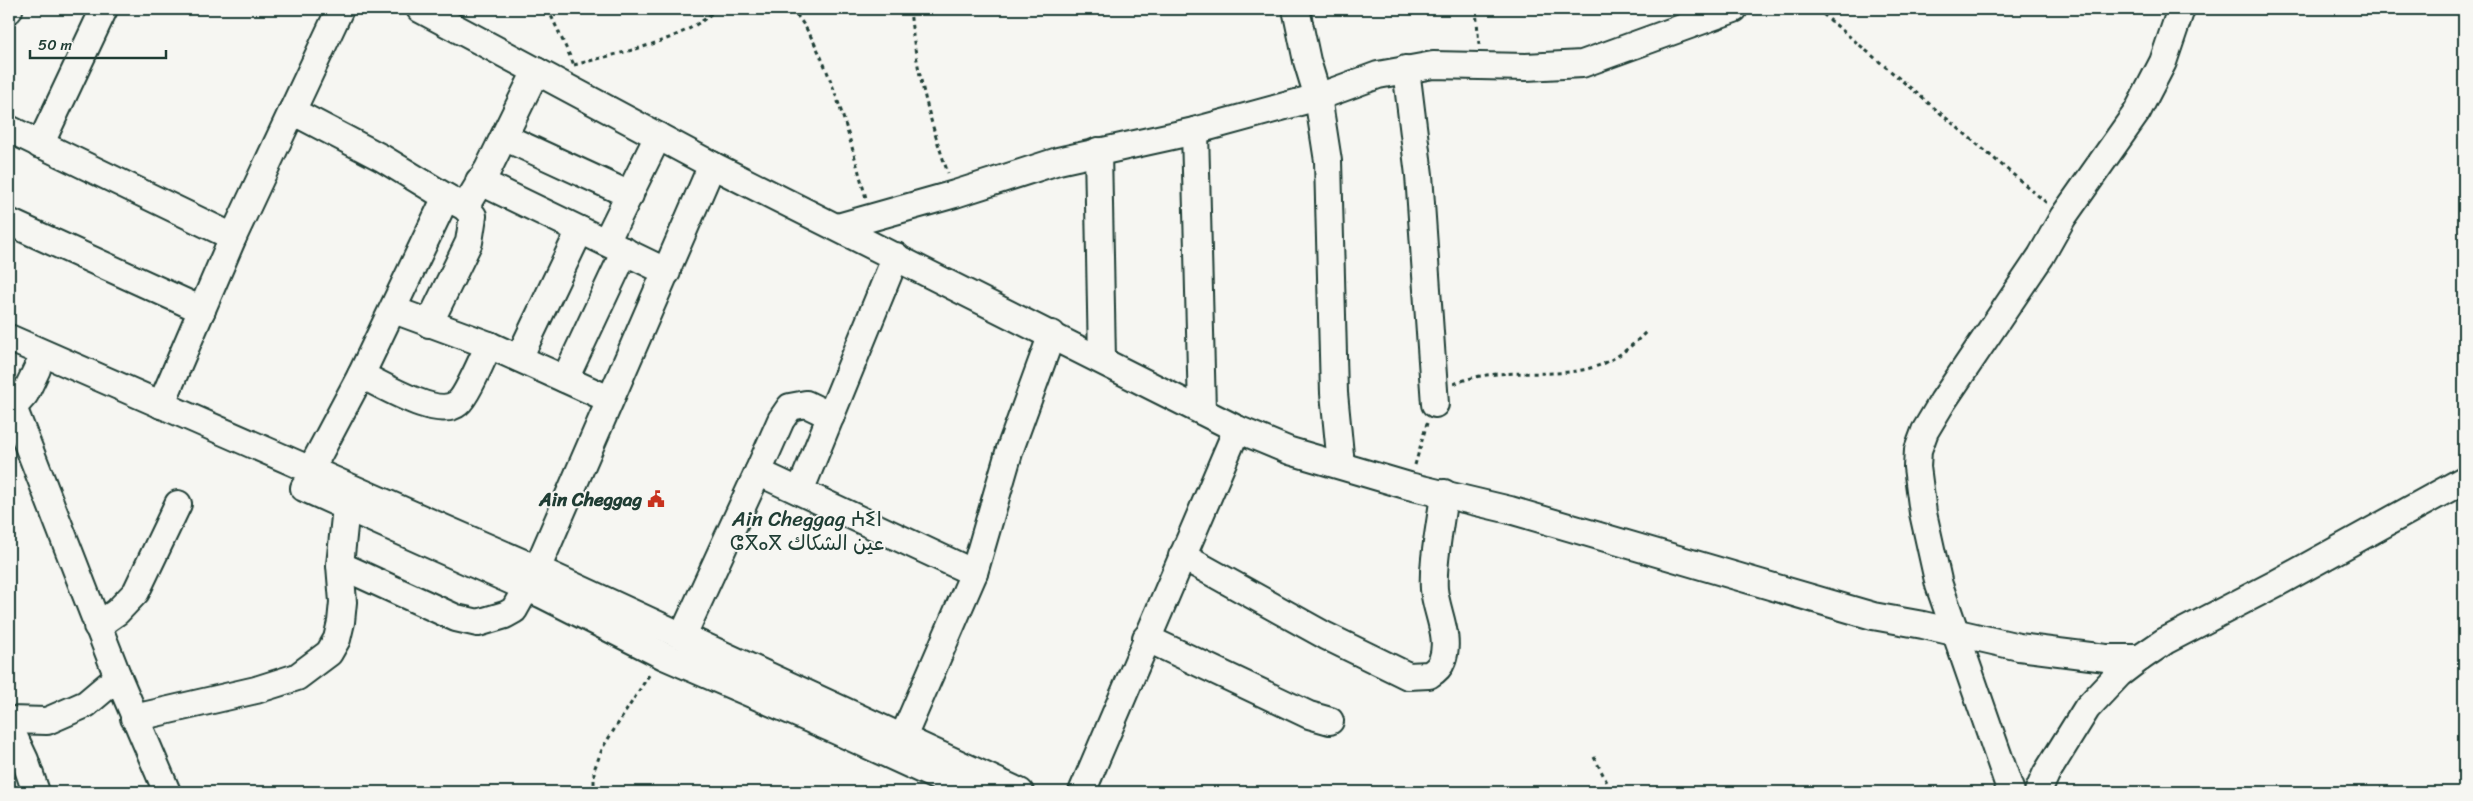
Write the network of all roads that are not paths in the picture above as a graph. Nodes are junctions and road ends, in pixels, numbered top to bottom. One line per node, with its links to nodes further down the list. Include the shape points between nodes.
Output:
1 (104, 9): 15 (street)
2 (340, 9): 10 (street)
3 (420, 9): 8 (street)
4 (1296, 9): 9 (street, via 1306,61)
5 (1734, 9): 7 (street, via 1588,63 1555,66 1433,64)
6 (2182, 9): 60 (street, via 2163,62 2146,96 1943,401 1918,450 1917,467 1927,536)
7 (1406, 69): 9 (street, via 1378,75); 41 (street, via 1419,176)
8 (536, 71): 13 (street); 14 (street)
9 (1318, 97): 12 (street); 47 (street, via 1328,161 1334,393)
10 (292, 111): 20 (street, via 382,158); 24 (street)
11 (9, 129): 15 (street)
12 (1195, 131): 16 (street); 44 (street)
13 (658, 136): 17 (street); 19 (street)
14 (504, 137): 18 (street); 19 (street)
15 (40, 145): 24 (street)
16 (1098, 151): 22 (street); 36 (street)
17 (712, 165): 22 (street); 27 (street)
18 (479, 181): 20 (street); 23 (street)
19 (630, 195): 25 (street)
20 (455, 202): 29 (street); 30 (street, via 472,216 469,242)
21 (9, 222): 28 (street)
22 (838, 227): 26 (street)
23 (580, 230): 25 (street); 35 (street)
24 (233, 237): 28 (street)
25 (615, 247): 27 (street); 39 (street)
26 (896, 256): 31 (street); 45 (street)
27 (667, 272): 40 (street)
28 (202, 310): 42 (street)
29 (394, 310): 30 (street); 38 (street)
30 (429, 324): 33 (street)
31 (1052, 334): 36 (street); 57 (street, via 1010,449)
32 (9, 338): 42 (street)
33 (489, 345): 35 (street); 38 (street, via 460,402 445,409 427,406)
34 (9, 356): 37 (street)
35 (519, 358): 39 (street)
36 (1102, 360): 44 (street)
37 (37, 369): 43 (street, via 25,394); 54 (street)
38 (361, 376): 48 (street)
39 (565, 379): 40 (street)
40 (609, 399): 58 (street)
41 (1435, 404)
42 (161, 406): 48 (street)
43 (11, 410): 59 (street)
44 (1202, 412): 46 (street)
45 (831, 416): 49 (street, via 806,404 790,407); 51 (street)
46 (1237, 429): 47 (street, via 1290,451); 55 (street)
47 (1341, 466): 52 (street)
48 (310, 471): 58 (street)
49 (758, 472): 51 (street); 61 (street)
50 (2464, 480): 63 (street, via 2164,641)
51 (800, 491): 57 (street)
52 (1444, 494): 55 (street, via 1434,590 1444,647 1442,661 1429,675 1408,676 1326,636); 60 (street, via 1510,510 1873,616)
53 (178, 504): 59 (street, via 136,592 117,612)
54 (346, 507): 56 (street); 58 (street)
55 (1182, 556): 62 (street)
56 (340, 565): 58 (street, via 456,618 478,623 514,610); 65 (street, via 343,602 337,639 318,662 297,677 256,690)
57 (974, 573): 69 (street)
58 (532, 579): 61 (street); 72 (street, via 664,656)
59 (97, 626): 64 (street)
60 (1955, 634): 63 (street, via 2052,652); 75 (street)
61 (683, 635): 69 (street)
62 (1146, 638): 67 (street); 74 (street)
63 (2140, 658): 76 (street, via 2119,674 2087,708)
64 (118, 678): 65 (street); 66 (street, via 86,704 47,721)
65 (134, 718): 71 (street)
66 (9, 720)
67 (1330, 722)
68 (9, 726): 70 (street)
69 (903, 737): 73 (street)
70 (36, 792)
71 (167, 792)
72 (970, 792)
73 (1020, 792)
74 (1082, 792)
75 (2011, 792)
76 (2038, 792)

